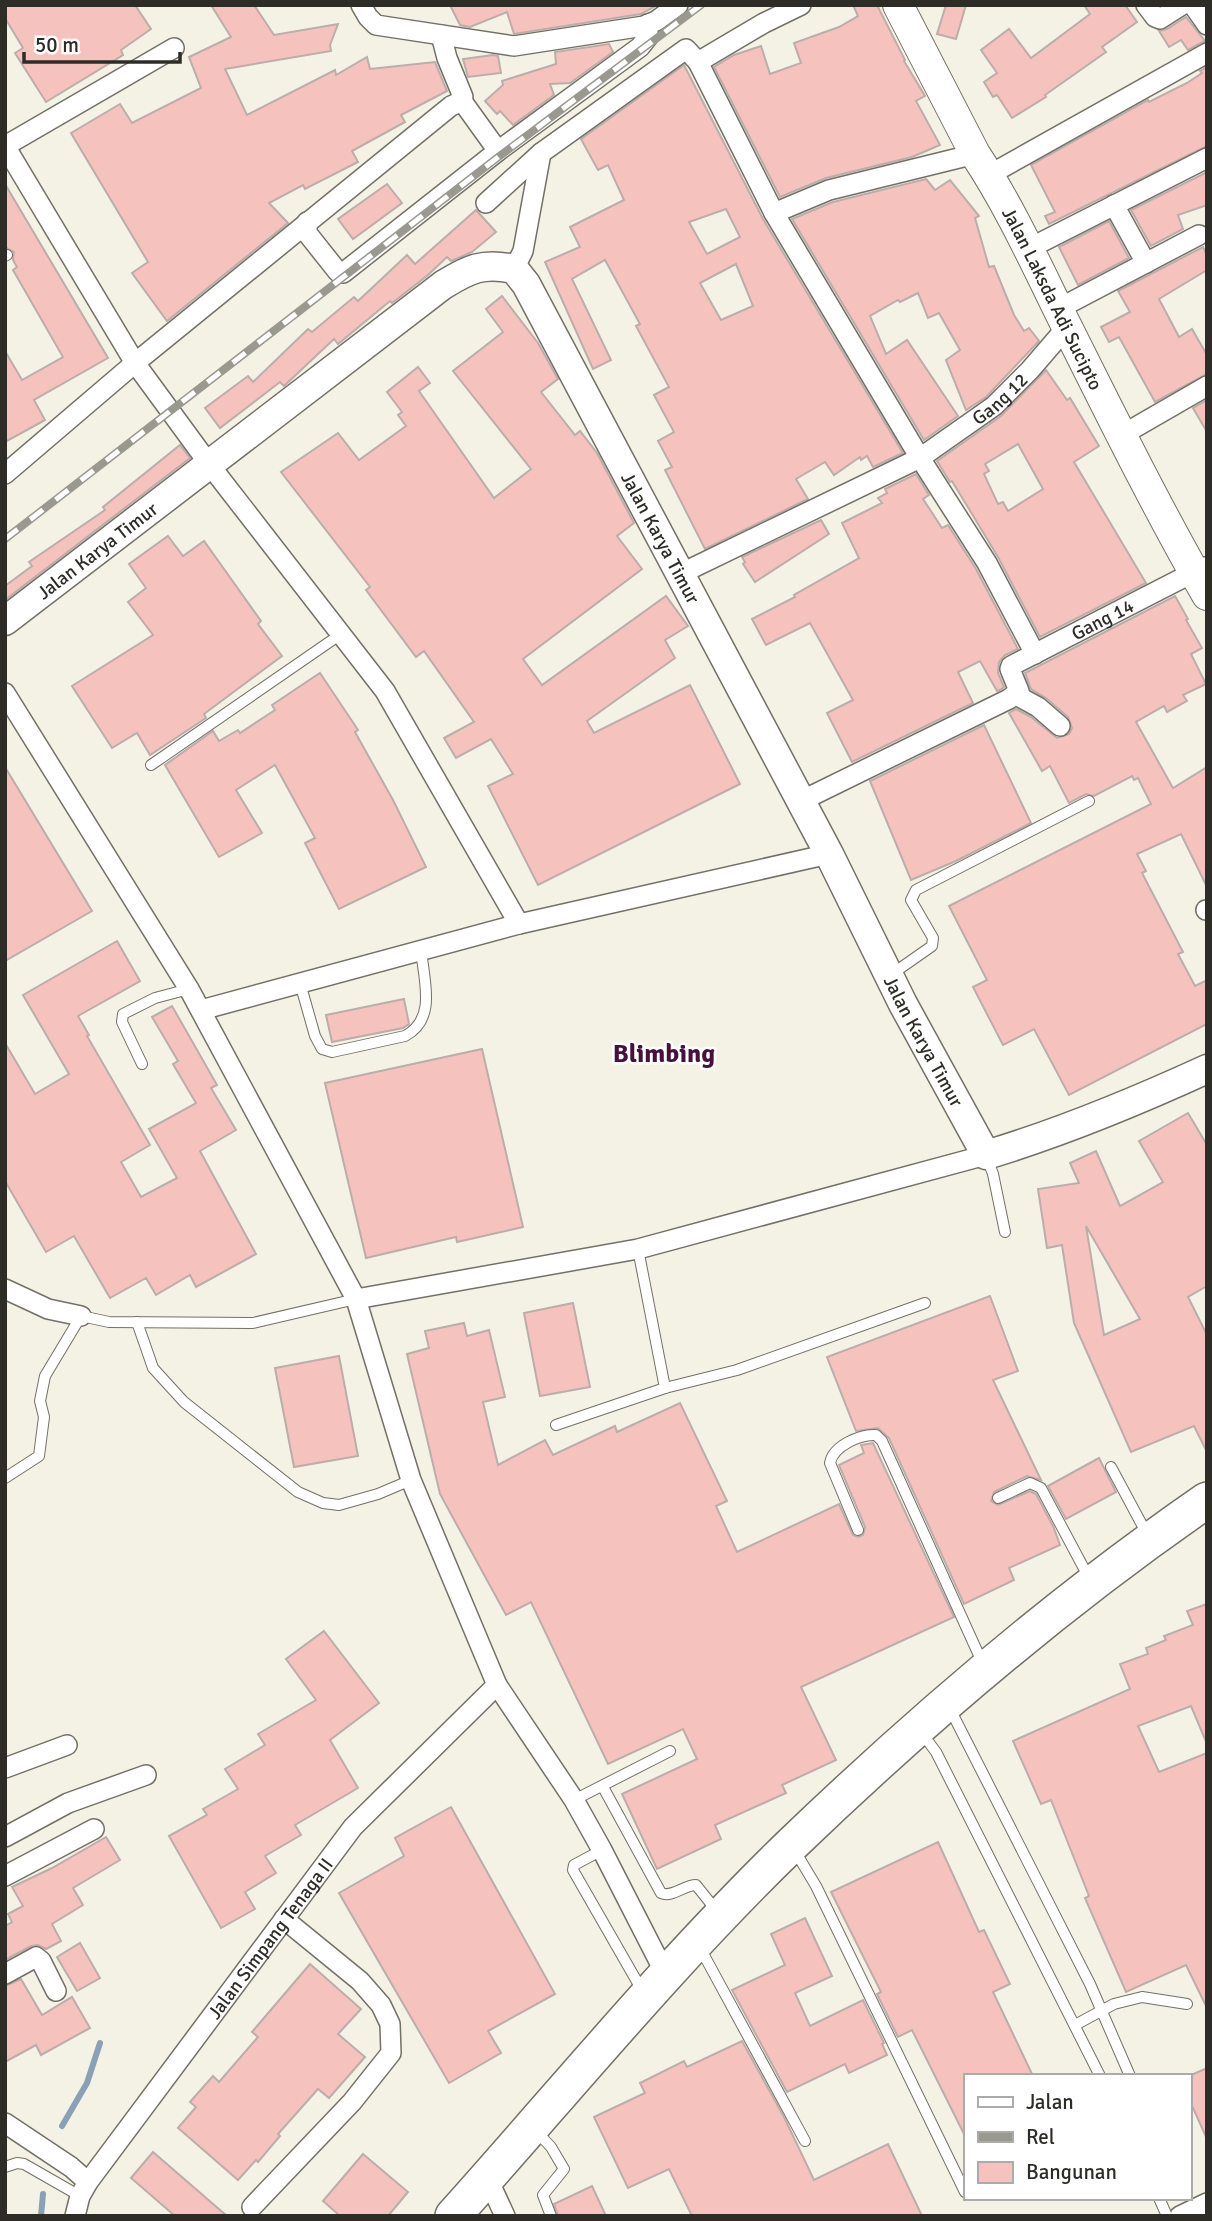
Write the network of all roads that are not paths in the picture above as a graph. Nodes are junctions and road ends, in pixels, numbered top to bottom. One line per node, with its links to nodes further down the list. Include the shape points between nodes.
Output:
1 (361, 5): 9 (street, via 376,25)
2 (801, 5): 12 (street)
3 (898, 5): 18 (main road, Jalan Laksda Adi Sucipto)
4 (1146, 5): 5 (street, via 1160,19)
5 (1182, 5)
6 (1193, 5): 8 (street)
7 (663, 12): 9 (street, via 514,46); 15 (street, via 640,47)
8 (1207, 25)
9 (441, 35): 13 (street)
10 (174, 48): 14 (street)
11 (1207, 53): 18 (street)
12 (698, 62): 16 (street, via 686,48); 21 (street)
13 (462, 101): 15 (street); 22 (street)
14 (5, 146): 28 (street)
15 (498, 151): 22 (street, via 343,273 307,233)
16 (541, 153): 19 (street); 26 (street, via 523,251)
17 (1207, 158): 20 (street)
18 (982, 165): 21 (street, via 829,190); 24 (main road, Jalan Laksda Adi Sucipto)
19 (486, 203)
20 (1114, 205): 24 (street); 25 (street)
21 (774, 212): 31 (street)
22 (307, 222): 28 (street)
23 (1199, 235): 25 (street)
24 (1028, 249): 27 (main road, Jalan Laksda Adi Sucipto)
25 (1146, 263): 27 (street)
26 (514, 269): 32 (street, Jalan Karya Timur, via 486,265 443,285); 34 (street, Jalan Karya Timur)
27 (1063, 318): 30 (main road, Jalan Laksda Adi Sucipto); 31 (street, Gang 12, via 1031,370 994,406)
28 (135, 363): 32 (street); 33 (street)
29 (1207, 386): 30 (street)
30 (1122, 435): 35 (main road, Jalan Laksda Adi Sucipto)
31 (920, 458): 34 (street, Gang 12); 38 (street, via 987,563)
32 (209, 464): 36 (street, Jalan Karya Timur); 37 (street)
33 (5, 474)
34 (680, 574): 43 (street, Jalan Karya Timur)
35 (1202, 578): 38 (street, Gang 14)
36 (5, 621)
37 (341, 634): 42 (lane); 46 (street, via 385,691)
38 (1035, 654): 40 (street, Gang 14, via 1011,666 1019,691)
39 (5, 694): 50 (street)
40 (1016, 695): 41 (street); 43 (street)
41 (1060, 726)
42 (151, 765)
43 (801, 801): 45 (street, Jalan Karya Timur)
44 (1089, 802): 48 (lane, via 916,890 911,900 933,938 932,947)
45 (829, 854): 46 (street); 48 (street, Jalan Karya Timur)
46 (519, 924): 47 (street)
47 (421, 950): 49 (street); 49 (lane, via 426,1011 422,1023 405,1036 332,1052 322,1049)
48 (889, 976): 54 (street, Jalan Karya Timur)
49 (300, 983): 51 (street)
50 (189, 989): 51 (street); 52 (lane, via 122,1014)
51 (201, 1010): 58 (street)
52 (142, 1064)
53 (1207, 1069): 54 (street, via 1126,1106)
54 (986, 1155): 55 (lane); 56 (street)
55 (1005, 1232)
56 (638, 1249): 58 (street); 62 (lane)
57 (5, 1289): 60 (street, via 48,1309)
58 (356, 1299): 61 (lane, via 253,1323); 66 (street)
59 (926, 1303): 62 (lane, via 737,1370)
60 (80, 1316): 61 (lane); 65 (lane, via 45,1376 39,1456)
61 (137, 1322): 66 (lane, via 153,1368 184,1402 298,1492 323,1503 339,1504)
62 (665, 1388): 63 (lane)
63 (556, 1425)
64 (1111, 1467): 70 (lane)
65 (5, 1478)
66 (411, 1479): 73 (street)
67 (998, 1498): 71 (lane, via 1030,1483 1041,1488 1088,1573)
68 (1207, 1500): 70 (highway)
69 (858, 1530): 72 (lane, via 830,1463 839,1448 876,1435)
70 (1150, 1539): 71 (highway)
71 (1090, 1586): 72 (highway)
72 (985, 1670): 74 (highway)
73 (497, 1685): 81 (street); 88 (street, Jalan Simpang Tenaga II, via 353,1827)
74 (947, 1703): 75 (highway); 94 (lane)
75 (918, 1728): 84 (highway); 95 (lane, via 936,1752)
76 (67, 1745): 78 (street)
77 (670, 1751): 80 (lane)
78 (5, 1768)
79 (146, 1774): 83 (street, via 68,1803)
80 (603, 1787): 81 (lane); 87 (lane, via 661,1893 670,1895 696,1885)
81 (574, 1800): 85 (street)
82 (94, 1829): 86 (street)
83 (5, 1837)
84 (791, 1845): 87 (highway); 104 (lane, via 816,1886)
85 (602, 1850): 91 (street); 91 (lane, via 582,1859 573,1870)
86 (5, 1876)
87 (721, 1916): 89 (highway)
88 (284, 1919): 103 (street, Jalan Simpang Tenaga II); 106 (street, via 360,1981 381,2005 390,2024 391,2053 352,2102)
89 (697, 1943): 91 (highway); 100 (lane)
90 (5, 1974): 92 (street, via 36,1957)
91 (656, 1987): 99 (highway)
92 (56, 1991)
93 (1187, 2004): 94 (lane, via 1142,1997)
94 (1101, 2012): 95 (lane); 97 (lane)
95 (1075, 2025): 96 (lane)
96 (1099, 2074)
97 (1129, 2074)
98 (5, 2123): 103 (street, via 71,2167)
99 (531, 2126): 102 (highway); 110 (lane, via 564,2168 544,2195)
100 (805, 2141)
101 (5, 2167): 103 (lane, via 17,2162)
102 (487, 2178): 108 (highway); 109 (street)
103 (84, 2189): 107 (street, Jalan Simpang Tenaga II)
104 (964, 2190)
105 (1160, 2200): 111 (lane)
106 (252, 2207)
107 (75, 2216)
108 (453, 2216)
109 (505, 2216)
110 (551, 2216)
111 (1167, 2216)

